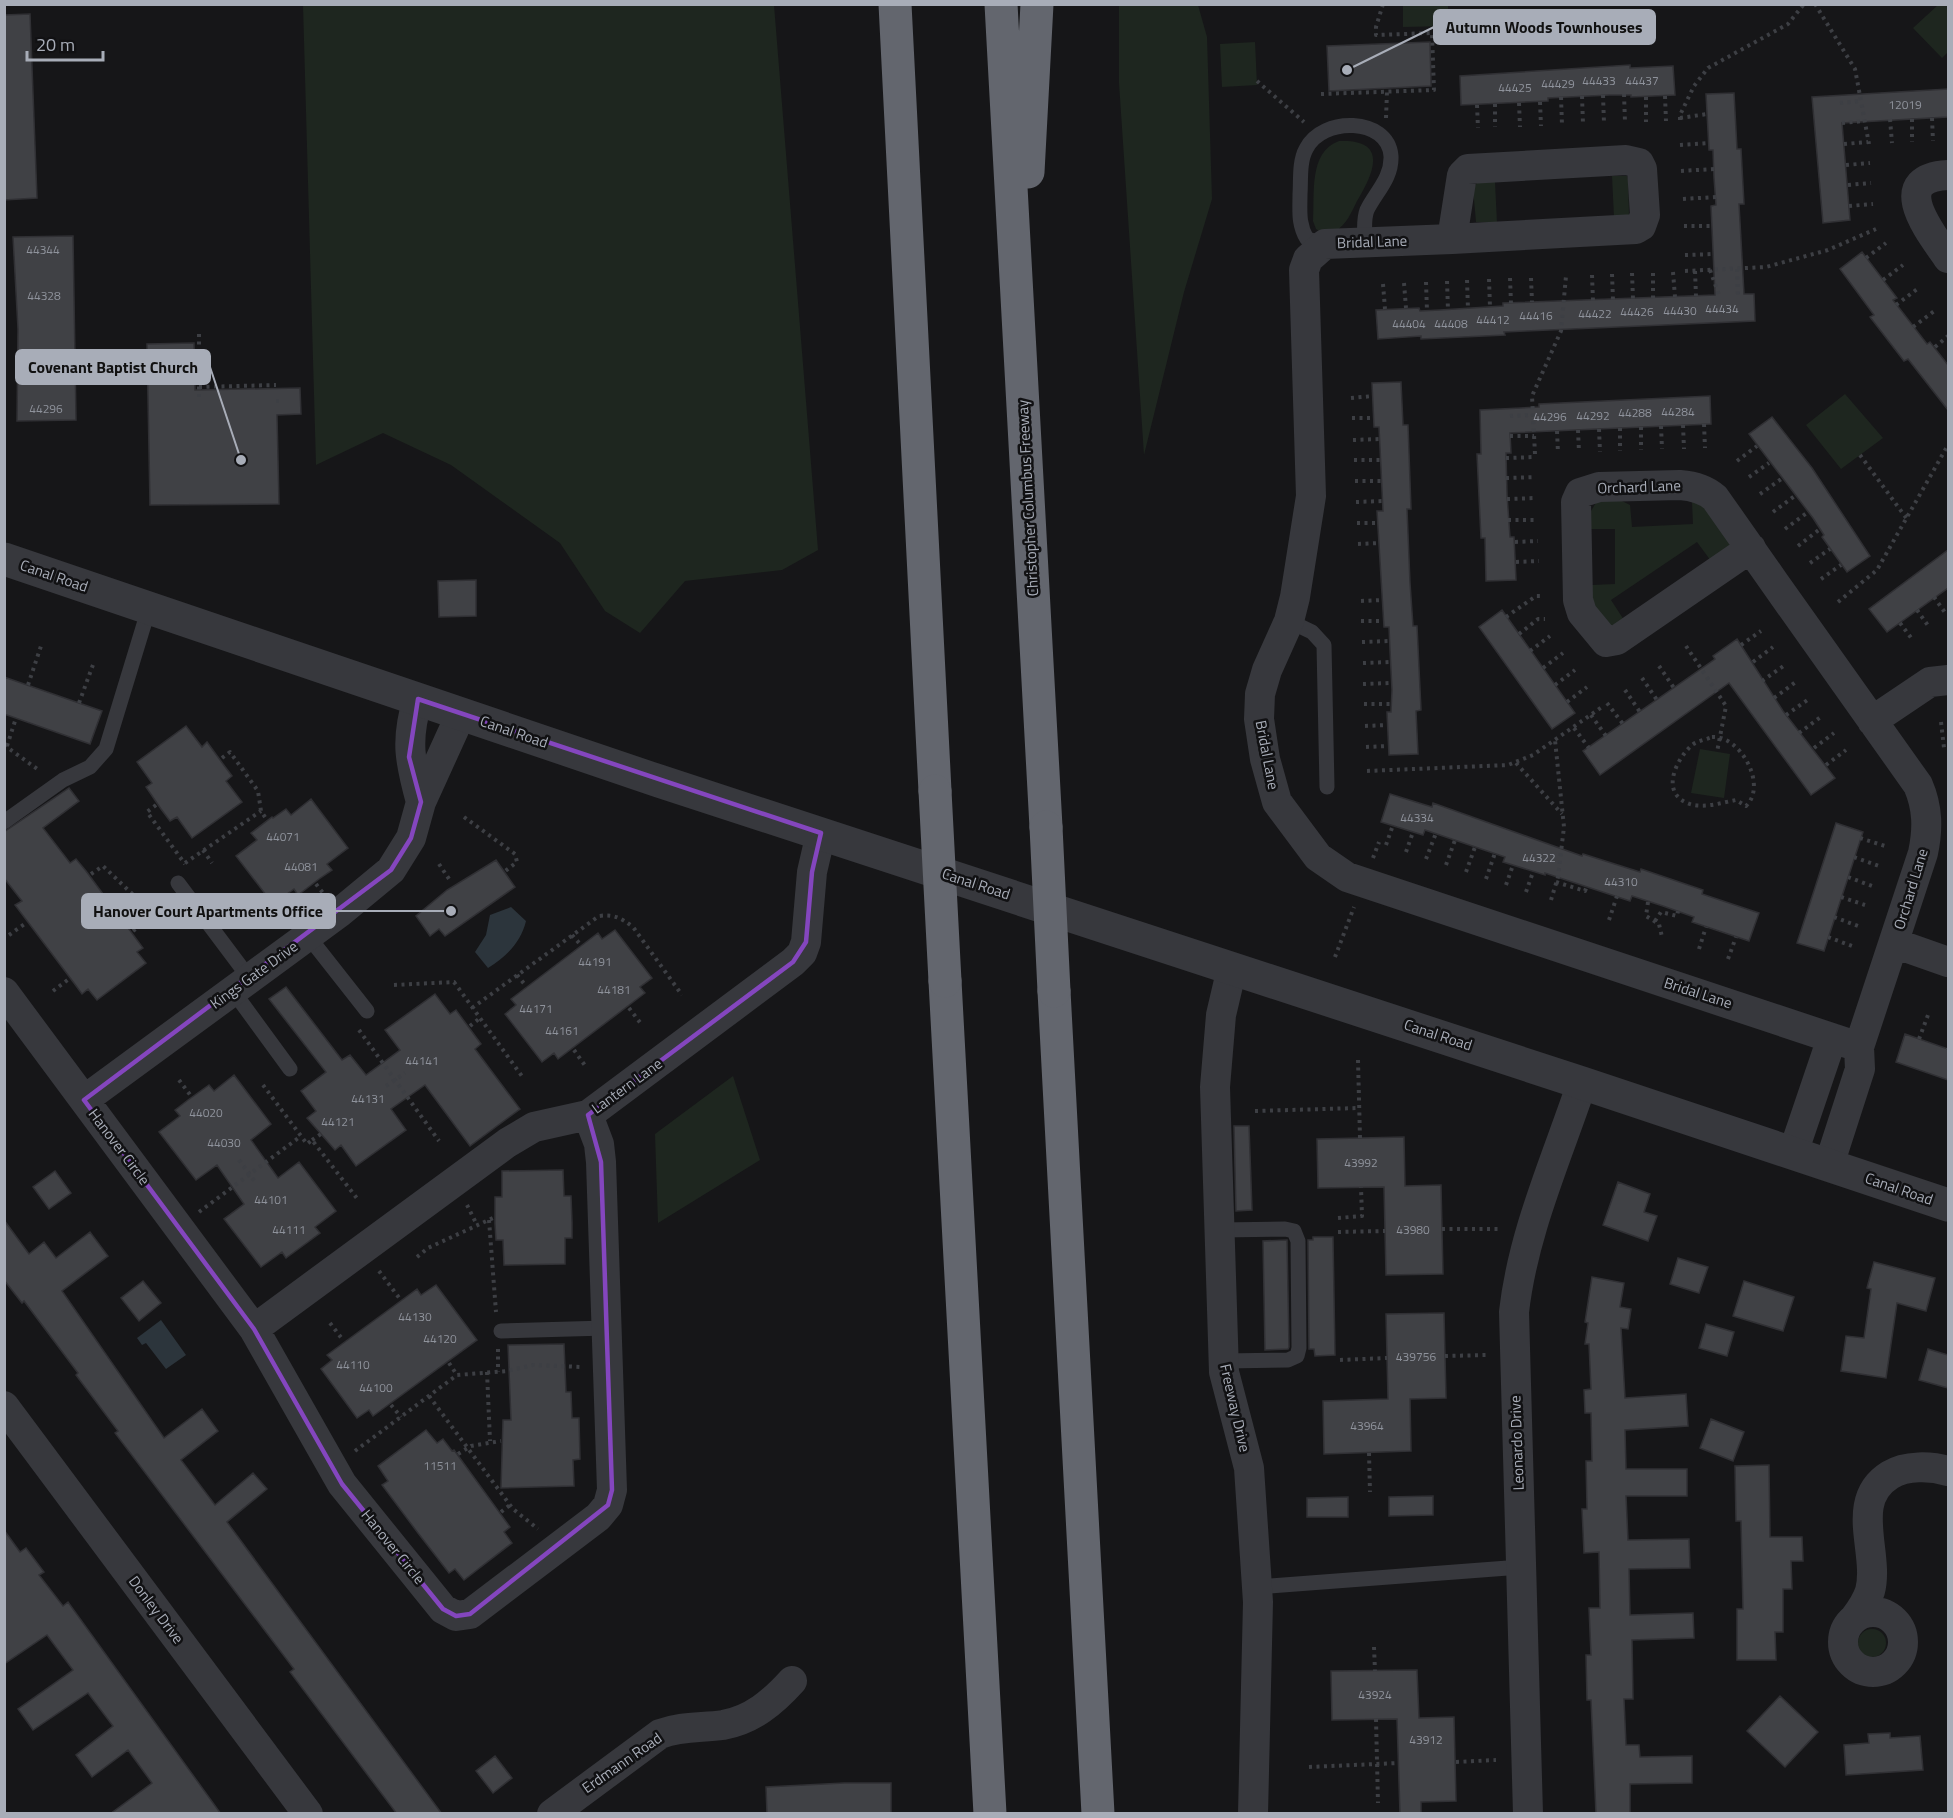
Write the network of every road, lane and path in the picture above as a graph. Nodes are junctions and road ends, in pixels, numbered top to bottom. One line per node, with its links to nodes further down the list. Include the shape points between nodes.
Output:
1 (884, 4): 70 (highway)
2 (895, 4): 70 (highway)
3 (1001, 4): 118 (highway, Christopher Columbus Freeway)
4 (1037, 4): 118 (highway)
5 (1383, 4): 9 (path, via 1376,35)
6 (1804, 4): 27 (path, via 1781,29 1708,68 1694,86 1680,119)
7 (1815, 4): 21 (path, via 1855,69)
8 (1426, 27): 9 (path)
9 (1426, 34): 11 (path, via 1432,33 1434,90)
10 (1257, 81): 36 (path)
11 (1387, 92): 12 (path); 28 (path)
12 (1347, 93): 13 (path); 20 (path)
13 (1321, 94)
14 (1624, 94): 34 (path)
15 (1603, 95): 37 (path)
16 (1582, 96): 39 (path)
17 (1665, 96): 32 (path)
18 (1561, 97): 40 (path)
19 (1646, 97): 35 (path)
20 (1347, 101)
21 (1861, 101): 24 (path); 33 (path)
22 (1519, 102): 42 (path)
23 (1540, 102): 41 (path)
24 (1840, 102)
25 (1495, 104): 44 (path)
26 (1477, 105): 43 (path)
27 (1707, 114)
28 (1386, 118)
29 (1932, 118): 45 (path)
30 (1890, 119): 48 (path)
31 (1912, 119): 46 (path)
32 (1666, 121)
33 (1864, 121): 38 (path); 49 (path, via 1868,143)
34 (1625, 122)
35 (1646, 122)
36 (1304, 123)
37 (1604, 123)
38 (1842, 123)
39 (1583, 124)
40 (1562, 125)
41 (1541, 126)
42 (1520, 127)
43 (1478, 128)
44 (1495, 128)
45 (1933, 141)
46 (1912, 142)
47 (1708, 143): 50 (path)
48 (1892, 143)
49 (1844, 144)
50 (1680, 145)
51 (1870, 164): 52 (path)
52 (1846, 165)
53 (1714, 169): 54 (path)
54 (1681, 171)
55 (1948, 174): 74 (street, via 1921,184 1917,195 1922,222)
56 (1871, 183): 57 (path)
57 (1848, 185)
58 (1716, 197): 59 (path)
59 (1683, 199)
60 (1873, 204): 61 (path)
61 (1849, 206)
62 (1300, 222): 67 (lane, via 1305,150 1316,134 1329,127 1353,124 1386,142 1391,154 1386,179 1365,216); 69 (lane, via 1307,239); 77 (lane)
63 (1684, 226): 64 (path)
64 (1712, 226)
65 (1876, 229): 76 (path, via 1854,241 1798,260)
66 (1452, 239): 66 (street, Bridal Lane, via 1636,229 1644,215 1642,169 1626,160 1468,168 1462,175); 67 (street, Bridal Lane)
67 (1365, 242): 69 (street, Bridal Lane)
68 (1886, 243): 73 (path)
69 (1325, 244): 77 (street, Bridal Lane, via 1315,250)
70 (909, 252): 451 (highway, bridge)
71 (1714, 254): 72 (path)
72 (1684, 255)
73 (1866, 258)
74 (1948, 258)
75 (1903, 264): 91 (path)
76 (1737, 269): 78 (path); 98 (path)
77 (1304, 270): 201 (street, Bridal Lane, via 1311,496)
78 (1710, 270): 80 (path); 97 (path)
79 (1685, 271): 80 (path)
80 (1695, 271): 99 (path)
81 (1673, 272): 100 (path)
82 (1632, 273): 102 (path)
83 (1653, 273): 101 (path)
84 (1612, 274): 103 (path)
85 (1592, 275): 104 (path)
86 (1566, 276): 125 (path, via 1561,331 1532,396)
87 (1531, 278): 105 (path)
88 (1489, 279): 108 (path)
89 (1510, 279): 106 (path)
90 (1467, 280): 111 (path)
91 (1883, 280)
92 (1447, 281): 113 (path)
93 (1426, 282): 114 (path)
94 (1404, 283): 109 (path)
95 (1383, 284): 110 (path)
96 (1920, 286): 107 (path)
97 (1719, 295)
98 (1738, 295)
99 (1696, 296)
100 (1674, 297)
101 (1653, 298)
102 (1633, 299)
103 (1613, 300)
104 (1593, 301)
105 (1532, 302)
106 (1511, 303)
107 (1896, 305)
108 (1490, 307)
109 (1406, 308)
110 (1385, 309)
111 (1468, 309)
112 (1937, 309): 115 (path)
113 (1448, 310)
114 (1427, 311)
115 (1913, 327)
116 (199, 334): 121 (path)
117 (1948, 336): 119 (path)
118 (1019, 342): 452 (highway, Christopher Columbus Freeway, bridge)
119 (1935, 347)
120 (276, 385): 121 (path)
121 (199, 387): 124 (path)
122 (1373, 396): 123 (path)
123 (1352, 398)
124 (199, 400)
125 (1533, 415): 126 (path); 138 (path)
126 (1510, 416)
127 (1352, 418): 128 (path)
128 (1373, 418)
129 (1704, 424): 143 (path)
130 (1683, 425): 145 (path)
131 (1661, 426): 144 (path)
132 (1641, 427): 146 (path)
133 (1620, 428): 147 (path)
134 (1599, 429): 149 (path)
135 (1578, 430): 148 (path)
136 (1557, 431): 150 (path)
137 (1510, 436): 138 (path)
138 (1534, 436): 152 (path, via 1535,455)
139 (1380, 439): 140 (path)
140 (1353, 440)
141 (1948, 445): 171 (path)
142 (1757, 446): 155 (path)
143 (1704, 448)
144 (1662, 449)
145 (1684, 449)
146 (1641, 450)
147 (1620, 451)
148 (1579, 452)
149 (1600, 452)
150 (1558, 453)
151 (1860, 455): 171 (path)
152 (1506, 458)
153 (1381, 459): 154 (path)
154 (1354, 460)
155 (1737, 461)
156 (1769, 463): 158 (path)
157 (1536, 477): 160 (path)
158 (1749, 477)
159 (1784, 477): 163 (path)
160 (1506, 478)
161 (1355, 481): 162 (path)
162 (1382, 481)
163 (1760, 494)
164 (1796, 495): 169 (path)
165 (1536, 498): 166 (path)
166 (1507, 499)
167 (1382, 501): 168 (path)
168 (1356, 502)
169 (1773, 512)
170 (1808, 512): 176 (path)
171 (1907, 519): 195 (path, via 1877,570)
172 (1508, 520): 173 (path)
173 (1537, 520)
174 (1357, 523): 175 (path)
175 (1378, 523)
176 (1785, 529)
177 (1820, 529): 182 (path)
178 (1538, 541): 179 (path)
179 (1515, 542)
180 (1379, 543): 181 (path)
181 (1358, 544)
182 (1798, 546)
183 (1751, 548): 183 (street, Orchard Lane, via 1715,498 1692,486 1599,487 1580,493 1576,502 1578,600 1582,613 1606,642 1617,640); 253 (street, Orchard Lane)
184 (1830, 549): 188 (path)
185 (4, 559): 196 (street, Canal Road)
186 (1539, 561): 187 (path)
187 (1515, 562)
188 (1810, 563)
189 (1841, 565): 190 (path)
190 (1821, 579)
191 (1540, 596): 199 (path)
192 (1934, 597): 198 (path)
193 (1382, 600): 194 (path)
194 (1360, 601)
195 (1838, 602)
196 (149, 608): 238 (street, Canal Road); 284 (lane, via 106,749 90,767 63,780)
197 (1917, 610): 205 (path)
198 (1946, 614)
199 (1506, 617)
200 (1545, 619): 207 (path, via 1538,619)
201 (1289, 621): 277 (lane, via 1312,632 1324,645); 364 (street, Bridal Lane, via 1266,670 1260,694 1265,759 1276,802 1305,842 1331,867 1347,877)
202 (1361, 621): 203 (path)
203 (1383, 621)
204 (1900, 623): 209 (path)
205 (1929, 627)
206 (1761, 631): 213 (path)
207 (1519, 634)
208 (1550, 636): 216 (path)
209 (1912, 639)
210 (1390, 641): 211 (path)
211 (1362, 642)
212 (42, 643): 232 (path)
213 (1741, 645)
214 (1686, 646): 262 (path, via 1724,700 1726,714)
215 (1773, 647): 220 (path)
216 (1530, 651)
217 (1563, 653): 224 (path)
218 (94, 662): 242 (path)
219 (1390, 662): 221 (path)
220 (1753, 662)
221 (1363, 663)
222 (1785, 665): 228 (path)
223 (1659, 666): 235 (path)
224 (1543, 668)
225 (1575, 670): 233 (path)
226 (1942, 676): 253 (street)
227 (1642, 678): 240 (path)
228 (1762, 681)
229 (1797, 681): 237 (path)
230 (1392, 683): 231 (path)
231 (1363, 684)
232 (28, 685)
233 (1555, 685)
234 (1587, 687): 241 (path)
235 (1674, 687)
236 (1625, 690): 247 (path)
237 (1774, 698)
238 (418, 699): 248 (street, Canal Road); 278 (street, via 411,720 409,757)
239 (1809, 699): 250 (path)
240 (1657, 700)
241 (1567, 702)
242 (79, 703)
243 (1607, 703): 255 (path)
244 (1364, 704): 245 (path)
245 (1392, 704)
246 (1602, 707): 249 (path)
247 (1640, 712)
248 (462, 714): 278 (street, Kings Gate Drive); 287 (street, Canal Road)
249 (1591, 715): 258 (path); 261 (path)
250 (1786, 716)
251 (1822, 716): 259 (path)
252 (16, 718): 264 (path)
253 (1872, 721): 339 (street, Orchard Lane, via 1918,785 1927,817 1921,861)
254 (1941, 722): 269 (path)
255 (1623, 724)
256 (1387, 725): 257 (path)
257 (1365, 726)
258 (1574, 728): 263 (path); 267 (path)
259 (1798, 733)
260 (1834, 733): 268 (path)
261 (1606, 736)
262 (1720, 737): 262 (path, via 1692,745 1672,776 1674,789 1682,800 1692,804 1736,800 1746,806 1753,792 1751,767); 271 (path)
263 (1556, 740): 273 (path); 281 (path)
264 (6, 746): 275 (path)
265 (1388, 746): 266 (path)
266 (1366, 747)
267 (1589, 748)
268 (1814, 748)
269 (1944, 748)
270 (1846, 750): 274 (path)
271 (1717, 752)
272 (222, 758): 280 (path, via 230,752 258,791)
273 (1516, 763): 276 (path, via 1500,767); 281 (path)
274 (1826, 765)
275 (40, 771)
276 (1367, 771)
277 (1328, 787)
278 (421, 802): 335 (street, Kings Gate Drive, via 411,838 391,870)
279 (156, 805): 294 (path, via 147,812 185,863)
280 (261, 811): 283 (path); 294 (path)
281 (1563, 814): 311 (path)
282 (464, 817): 304 (path, via 515,854 517,862)
283 (267, 820)
284 (4, 822)
285 (1393, 825): 291 (path)
286 (1413, 832): 295 (path)
287 (821, 833): 346 (street, Canal Road); 380 (street, Lantern Lane, via 802,953)
288 (1436, 833): 298 (path)
289 (1860, 838): 292 (path)
290 (1455, 840): 301 (path)
291 (1386, 845)
292 (1885, 846)
293 (1475, 847): 305 (path)
294 (203, 850): 299 (path)
295 (1406, 852)
296 (1495, 853): 310 (path)
297 (1854, 857): 303 (path)
298 (1426, 859)
299 (213, 863)
300 (439, 864): 309 (path)
301 (1446, 865)
302 (1513, 865): 313 (path)
303 (1878, 866)
304 (504, 872)
305 (1466, 872)
306 (1533, 872): 316 (path)
307 (91, 874): 323 (path, via 103,866)
308 (1848, 878): 315 (path)
309 (449, 879)
310 (1486, 879)
311 (1556, 882): 314 (path, via 1585,891); 320 (path)
312 (177, 883): 349 (lane)
313 (1506, 885)
314 (1587, 886)
315 (1872, 886)
316 (1526, 892)
317 (1617, 896): 327 (path)
318 (1358, 897): 343 (path)
319 (1841, 897): 322 (path)
320 (1551, 900)
321 (1648, 902): 328 (path, via 1646,916)
322 (1865, 905)
323 (149, 910)
324 (1678, 911): 328 (path, via 1677,916 1661,912)
325 (153, 915): 332 (path)
326 (1834, 917): 330 (path)
327 (1609, 920)
328 (1655, 921): 337 (path, via 1662,928)
329 (26, 923): 333 (path)
330 (1858, 926)
331 (1706, 927): 342 (path)
332 (133, 931)
333 (9, 935)
334 (572, 935): 340 (path); 347 (path); 354 (path, via 599,916 622,918)
335 (308, 936): 349 (street, Kings Gate Drive); 357 (lane)
336 (1736, 937): 344 (path)
337 (1662, 938)
338 (1828, 938): 341 (path)
339 (1894, 943): 345 (street); 364 (street, Orchard Lane)
340 (580, 944)
341 (1852, 946)
342 (1699, 949)
343 (1335, 957)
344 (1728, 960)
345 (1948, 962)
346 (1232, 968): 373 (street, Canal Road); 398 (street, Freeway Drive, via 1221,1015 1215,1087)
347 (517, 975): 351 (path); 355 (path)
348 (69, 979): 352 (path)
349 (241, 985): 368 (lane); 377 (street, Kings Gate Drive)
350 (394, 985): 355 (path, via 454,982)
351 (525, 986)
352 (53, 991)
353 (4, 992): 377 (street, Hanover Circle)
354 (682, 995)
355 (472, 1008): 359 (path)
356 (629, 1008): 362 (path)
357 (367, 1011)
358 (1928, 1015): 363 (path)
359 (480, 1018): 361 (path); 370 (path)
360 (356, 1024): 372 (path)
361 (470, 1026)
362 (642, 1026)
363 (1919, 1039)
364 (1846, 1042): 386 (street); 388 (street, Orchard Lane, via 1860,1069)
365 (574, 1050): 367 (path)
366 (1358, 1060): 378 (path)
367 (586, 1067)
368 (290, 1069)
369 (405, 1073): 372 (path)
370 (524, 1079)
371 (179, 1080): 376 (path)
372 (395, 1080): 375 (path); 385 (path)
373 (1582, 1083): 386 (street, Canal Road); 434 (street, Leonardo Drive, via 1529,1232 1518,1276 1514,1312)
374 (263, 1085): 382 (path)
375 (386, 1086)
376 (191, 1096)
377 (84, 1100): 406 (street, Hanover Circle)
378 (1358, 1108): 379 (path); 383 (path)
379 (1255, 1111)
380 (588, 1115): 405 (street, Hanover Circle, via 601,1162); 406 (street, Lantern Lane, via 534,1127 507,1143)
381 (321, 1134): 384 (path)
382 (301, 1136): 384 (path, via 308,1144); 389 (path)
383 (1360, 1138)
384 (312, 1140): 392 (path)
385 (439, 1141)
386 (1793, 1153): 388 (street, Canal Road)
387 (239, 1160): 389 (path)
388 (1828, 1165): 393 (street, Canal Road)
389 (249, 1174): 390 (path); 394 (path)
390 (256, 1183)
391 (1361, 1187): 395 (path, via 1362,1216)
392 (359, 1201)
393 (1948, 1205)
394 (191, 1218)
395 (1338, 1218)
396 (1500, 1228): 397 (path)
397 (1442, 1229)
398 (1220, 1230): 413 (street, Freeway Drive); 413 (lane, via 1285,1228 1294,1232 1298,1241 1296,1356 1288,1360)
399 (1385, 1231): 400 (path)
400 (1338, 1232)
401 (417, 1257): 407 (path, via 491,1219)
402 (379, 1270): 403 (path)
403 (400, 1299)
404 (330, 1323): 408 (path)
405 (606, 1328): 406 (street, Hanover Circle, via 612,1490 608,1505 598,1517 464,1616 443,1609 342,1484); 407 (lane)
406 (254, 1329)
407 (498, 1329): 417 (path)
408 (343, 1340)
409 (1486, 1354): 410 (path)
410 (1445, 1356)
411 (1387, 1358): 412 (path)
412 (1340, 1360)
413 (1224, 1361): 435 (street, Freeway Drive, via 1229,1396 1249,1468)
414 (449, 1364): 418 (path)
415 (585, 1367): 417 (path, via 533,1365)
416 (487, 1372): 417 (path); 418 (path); 423 (path)
417 (498, 1372)
418 (457, 1375): 419 (path)
419 (429, 1396): 422 (path); 425 (path)
420 (391, 1405): 422 (path)
421 (4, 1406): 449 (street, Donley Drive)
422 (400, 1417): 428 (path)
423 (490, 1441): 424 (path); 425 (path)
424 (501, 1441)
425 (467, 1448): 427 (path); 431 (path)
426 (1369, 1453): 430 (path)
427 (458, 1454)
428 (347, 1457)
429 (1948, 1471): 436 (street, via 1895,1471 1874,1488 1868,1510)
430 (1370, 1492)
431 (510, 1505): 432 (path); 433 (path)
432 (501, 1512)
433 (544, 1534)
434 (1521, 1567): 435 (lane); 454 (street, Leonardo Drive)
435 (1257, 1587): 453 (street, Freeway Drive)
436 (1870, 1590): 437 (street); 438 (street)
437 (1889, 1617): 438 (street, via 1871,1612); 438 (street, via 1901,1632 1902,1650 1891,1666 1871,1672 1846,1656 1844,1635)
438 (1854, 1619)
439 (1374, 1647): 440 (path)
440 (1375, 1671)
441 (792, 1681): 450 (street, Erdmann Road, via 755,1714 723,1725 675,1728 660,1734)
442 (1376, 1719): 446 (path)
443 (1496, 1760): 444 (path)
444 (1455, 1762)
445 (1398, 1763): 446 (path)
446 (1377, 1764): 447 (path); 448 (path)
447 (1309, 1767)
448 (1378, 1803)
449 (308, 1814)
450 (552, 1814)
451 (990, 1814)
452 (1098, 1814)
453 (1253, 1814)
454 (1528, 1814)

